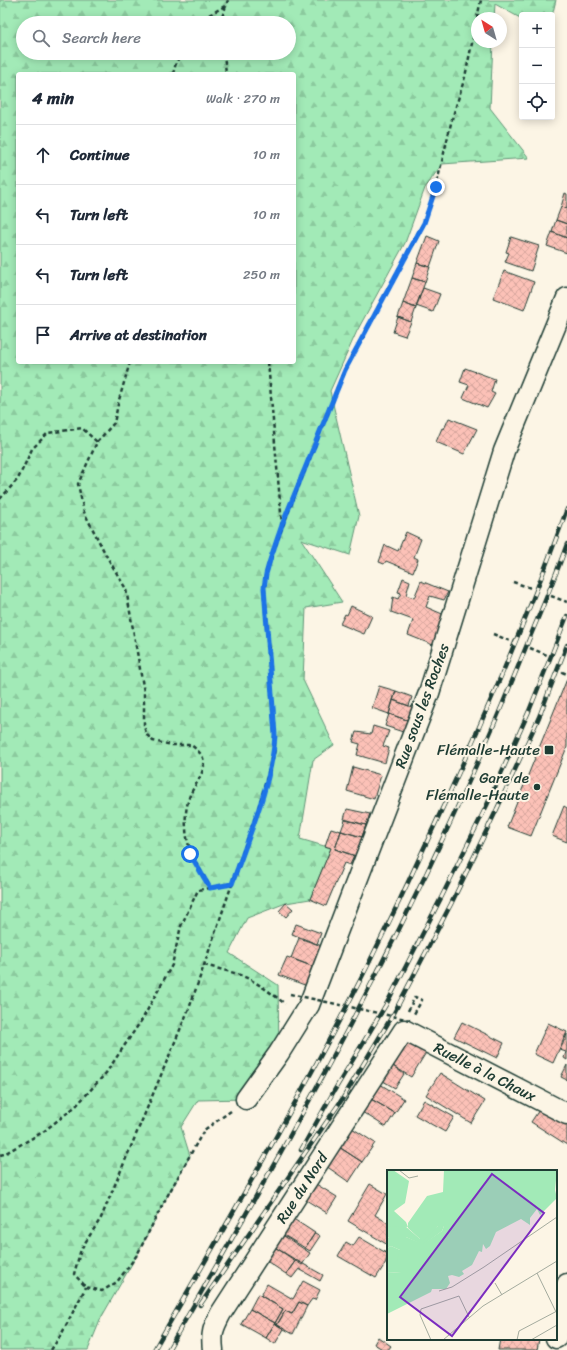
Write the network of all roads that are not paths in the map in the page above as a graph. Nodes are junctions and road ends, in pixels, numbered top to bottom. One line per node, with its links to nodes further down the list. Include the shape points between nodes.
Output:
1 (567, 298): 3 (street, Rue sous les Roches, via 504,451 429,693 309,1005)
2 (404, 1023): 4 (street, Ruelle à la Chaux); 8 (street, Rue du Nord, via 221,1313 211,1337)
3 (246, 1100)
4 (567, 1114)
5 (567, 1284): 6 (street)
6 (557, 1333)
7 (556, 1340): 9 (street)
8 (213, 1350)
9 (553, 1350)

